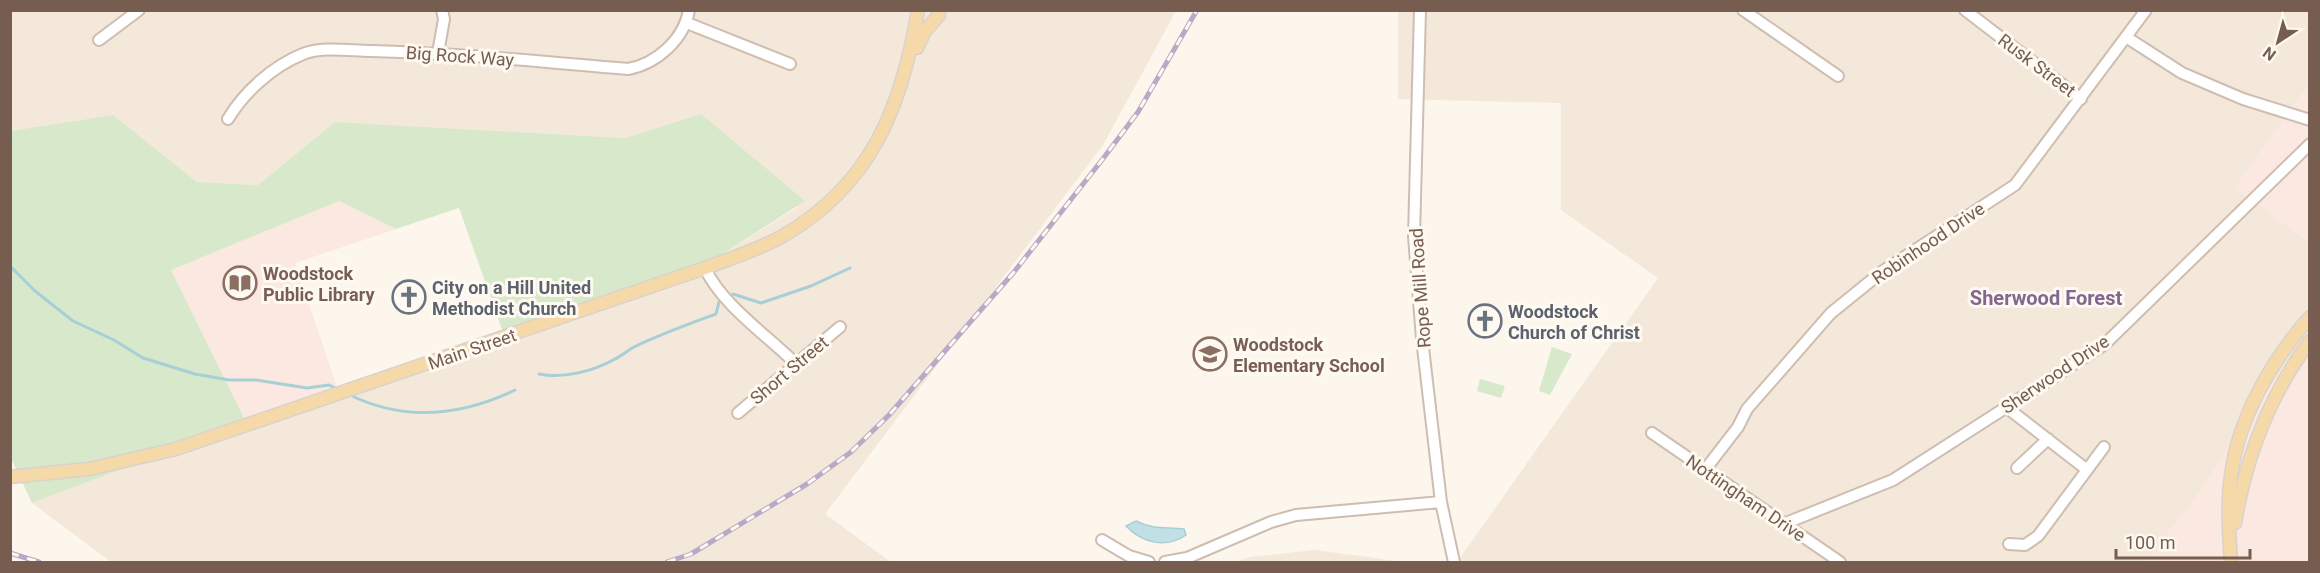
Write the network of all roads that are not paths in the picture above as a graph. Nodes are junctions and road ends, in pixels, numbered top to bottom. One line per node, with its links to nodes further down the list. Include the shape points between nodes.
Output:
1 (140, 10): 12 (street)
2 (442, 10): 13 (street)
3 (689, 10): 10 (street)
4 (920, 10): 9 (main road, Main Street, via 930,15); 14 (main road, Main Street)
5 (1420, 10): 35 (street, Rope Mill Road, via 1414,236)
6 (1743, 10): 16 (street)
7 (1965, 10): 17 (street, Rusk Street)
8 (2146, 10): 11 (street, Robinhood Drive)
9 (942, 13): 14 (main road, Main Street, via 925,31)
10 (687, 23): 13 (street, Big Rock Way, via 659,57 628,69); 15 (street)
11 (2126, 37): 17 (street, Robinhood Drive); 19 (street, via 2182,73 2243,99)
12 (99, 40)
13 (438, 53): 18 (street, Big Rock Way, via 304,53 240,98)
14 (909, 62): 21 (main road, Main Street, via 882,134 866,162 838,195 780,238)
15 (790, 64)
16 (1838, 76)
17 (2081, 99): 33 (street, Robinhood Drive, via 2015,185 1883,271 1831,313 1747,409)
18 (228, 119)
19 (2310, 120)
20 (2310, 144): 26 (street, Sherwood Drive, via 2105,344)
21 (705, 268): 25 (street, via 725,297); 34 (main road, Main Street, via 207,440 124,463)
22 (2310, 317): 39 (main road, via 2274,367 2243,428 2229,487)
23 (840, 327): 25 (street, Short Street)
24 (2310, 341): 39 (main road, via 2275,396 2258,434 2241,490)
25 (796, 364): 27 (street, Short Street)
26 (2006, 407): 29 (street); 36 (street, Sherwood Drive, via 1893,480)
27 (738, 413)
28 (1652, 433): 33 (street, Nottingham Drive)
29 (2048, 439): 31 (street); 32 (street)
30 (2104, 447): 32 (street)
31 (2017, 468)
32 (2086, 469): 38 (street, via 2038,536 2025,546)
33 (1704, 471): 36 (street, Nottingham Drive)
34 (10, 477)
35 (1441, 502): 41 (street, via 1296,515 1187,558); 42 (street, Rope Mill Road)
36 (1786, 523): 43 (street, Nottingham Drive)
37 (1102, 540): 40 (street, via 1129,556)
38 (2009, 544)
39 (2231, 558)
40 (1149, 562)
41 (1165, 562)
42 (1454, 562)
43 (1840, 562)

